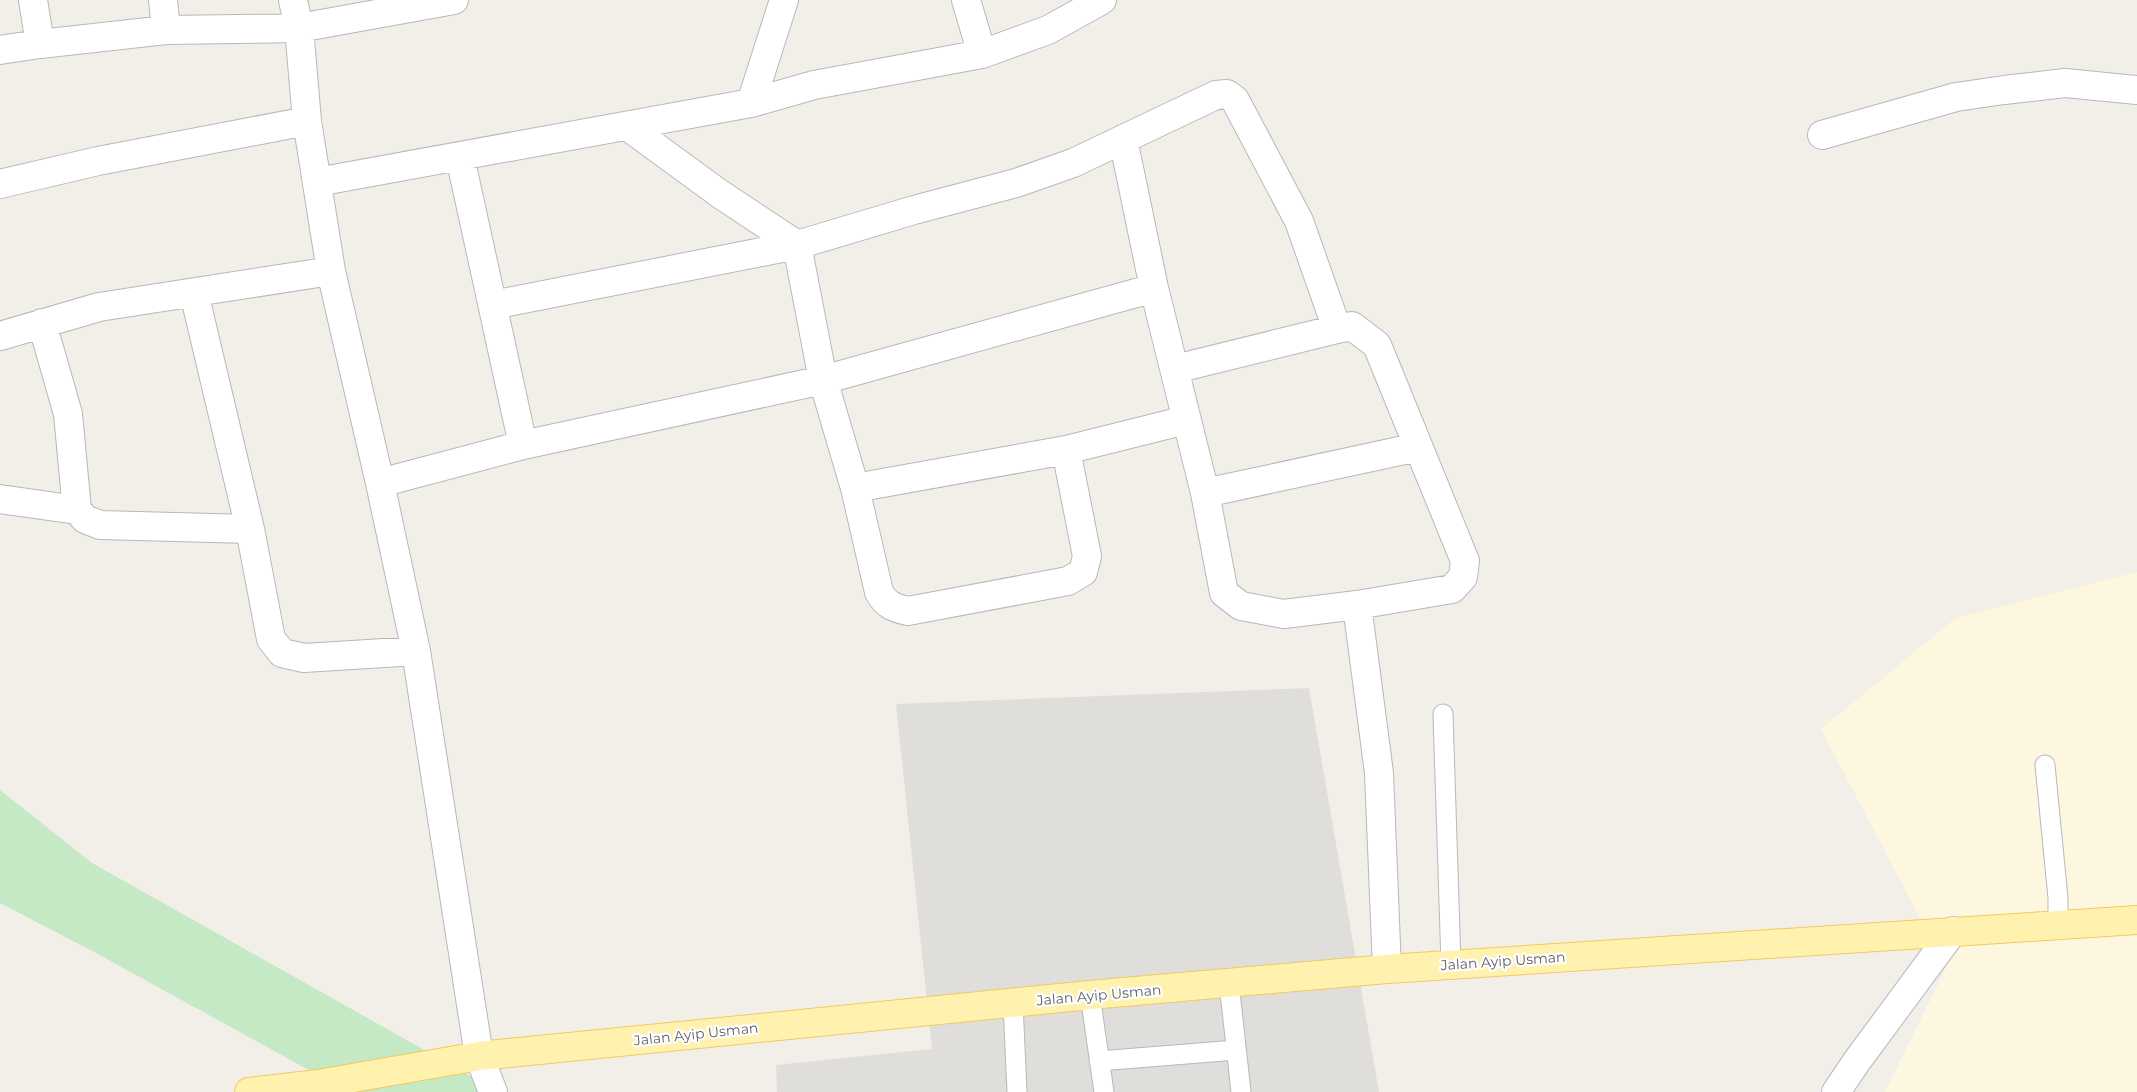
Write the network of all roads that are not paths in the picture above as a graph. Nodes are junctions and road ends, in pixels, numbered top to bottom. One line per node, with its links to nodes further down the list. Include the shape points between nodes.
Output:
1 (33, 0): 10 (street)
2 (163, 0): 9 (street)
3 (293, 0): 8 (street)
4 (454, 0): 8 (street)
5 (784, 0): 14 (street)
6 (966, 0): 12 (street)
7 (1094, 2): 12 (street, via 1048,30)
8 (299, 28): 9 (street); 15 (street)
9 (166, 30): 10 (street)
10 (40, 44): 11 (street)
11 (0, 50)
12 (982, 54): 14 (street, via 814,85)
13 (2137, 90): 17 (street, via 2065,83 2004,90 1956,97)
14 (751, 103): 16 (street)
15 (307, 121): 20 (street); 21 (street, via 98,161)
16 (627, 126): 19 (street); 22 (street)
17 (1822, 135)
18 (1124, 139): 22 (street, via 1073,163 1016,182); 24 (street); 28 (street, via 1216,95 1227,94 1235,100 1299,221)
19 (460, 157): 20 (street); 26 (street)
20 (317, 182): 23 (street)
21 (0, 184)
22 (797, 245): 26 (street); 31 (street)
23 (331, 272): 25 (street); 36 (street)
24 (1154, 288): 30 (street); 31 (street)
25 (194, 294): 27 (street, via 99,307); 41 (street)
26 (493, 305): 33 (street)
27 (42, 323): 29 (street); 40 (street, via 68,414)
28 (1337, 329): 30 (street); 34 (street, via 1352,326 1378,345)
29 (0, 336)
30 (1175, 369): 32 (street)
31 (823, 380): 33 (street); 37 (street)
32 (1186, 420): 35 (street); 38 (street)
33 (523, 445): 36 (street)
34 (1418, 447): 38 (street); 42 (street, via 1465,561 1463,577 1452,589)
35 (1066, 450): 37 (street); 37 (street, via 1087,556 1083,572 1068,581 908,611 893,608 879,592)
36 (380, 483): 43 (street)
37 (855, 488)
38 (1205, 493): 42 (street, via 1224,593 1241,606 1284,614)
39 (0, 499): 40 (street)
40 (77, 510): 41 (street, via 100,525)
41 (250, 529): 43 (street, via 271,639 282,653 304,658)
42 (1357, 605): 50 (street, via 1380,773)
43 (416, 651): 55 (street)
44 (1443, 714): 49 (lane)
45 (2045, 765): 47 (lane)
46 (2137, 920): 47 (main road, Jalan Ayip Usman)
47 (2058, 924): 48 (main road, Jalan Ayip Usman)
48 (1953, 931): 49 (main road, Jalan Ayip Usman); 64 (street)
49 (1451, 965): 50 (main road, Jalan Ayip Usman)
50 (1387, 969): 51 (main road, Jalan Ayip Usman)
51 (1229, 983): 52 (main road, Jalan Ayip Usman); 54 (lane)
52 (1090, 995): 53 (main road, Jalan Ayip Usman); 56 (lane)
53 (1013, 1003): 55 (main road, Jalan Ayip Usman); 61 (lane)
54 (1236, 1050): 56 (lane); 63 (lane)
55 (479, 1056): 57 (main road, Jalan Ayip Usman); 60 (street)
56 (1099, 1062): 62 (lane)
57 (325, 1088): 58 (main road, Jalan Ayip Usman)
58 (277, 1090): 59 (main road, Jalan Ayip Usman)
59 (249, 1092)
60 (493, 1092)
61 (1017, 1092)
62 (1104, 1092)
63 (1241, 1092)
64 (1836, 1092)

